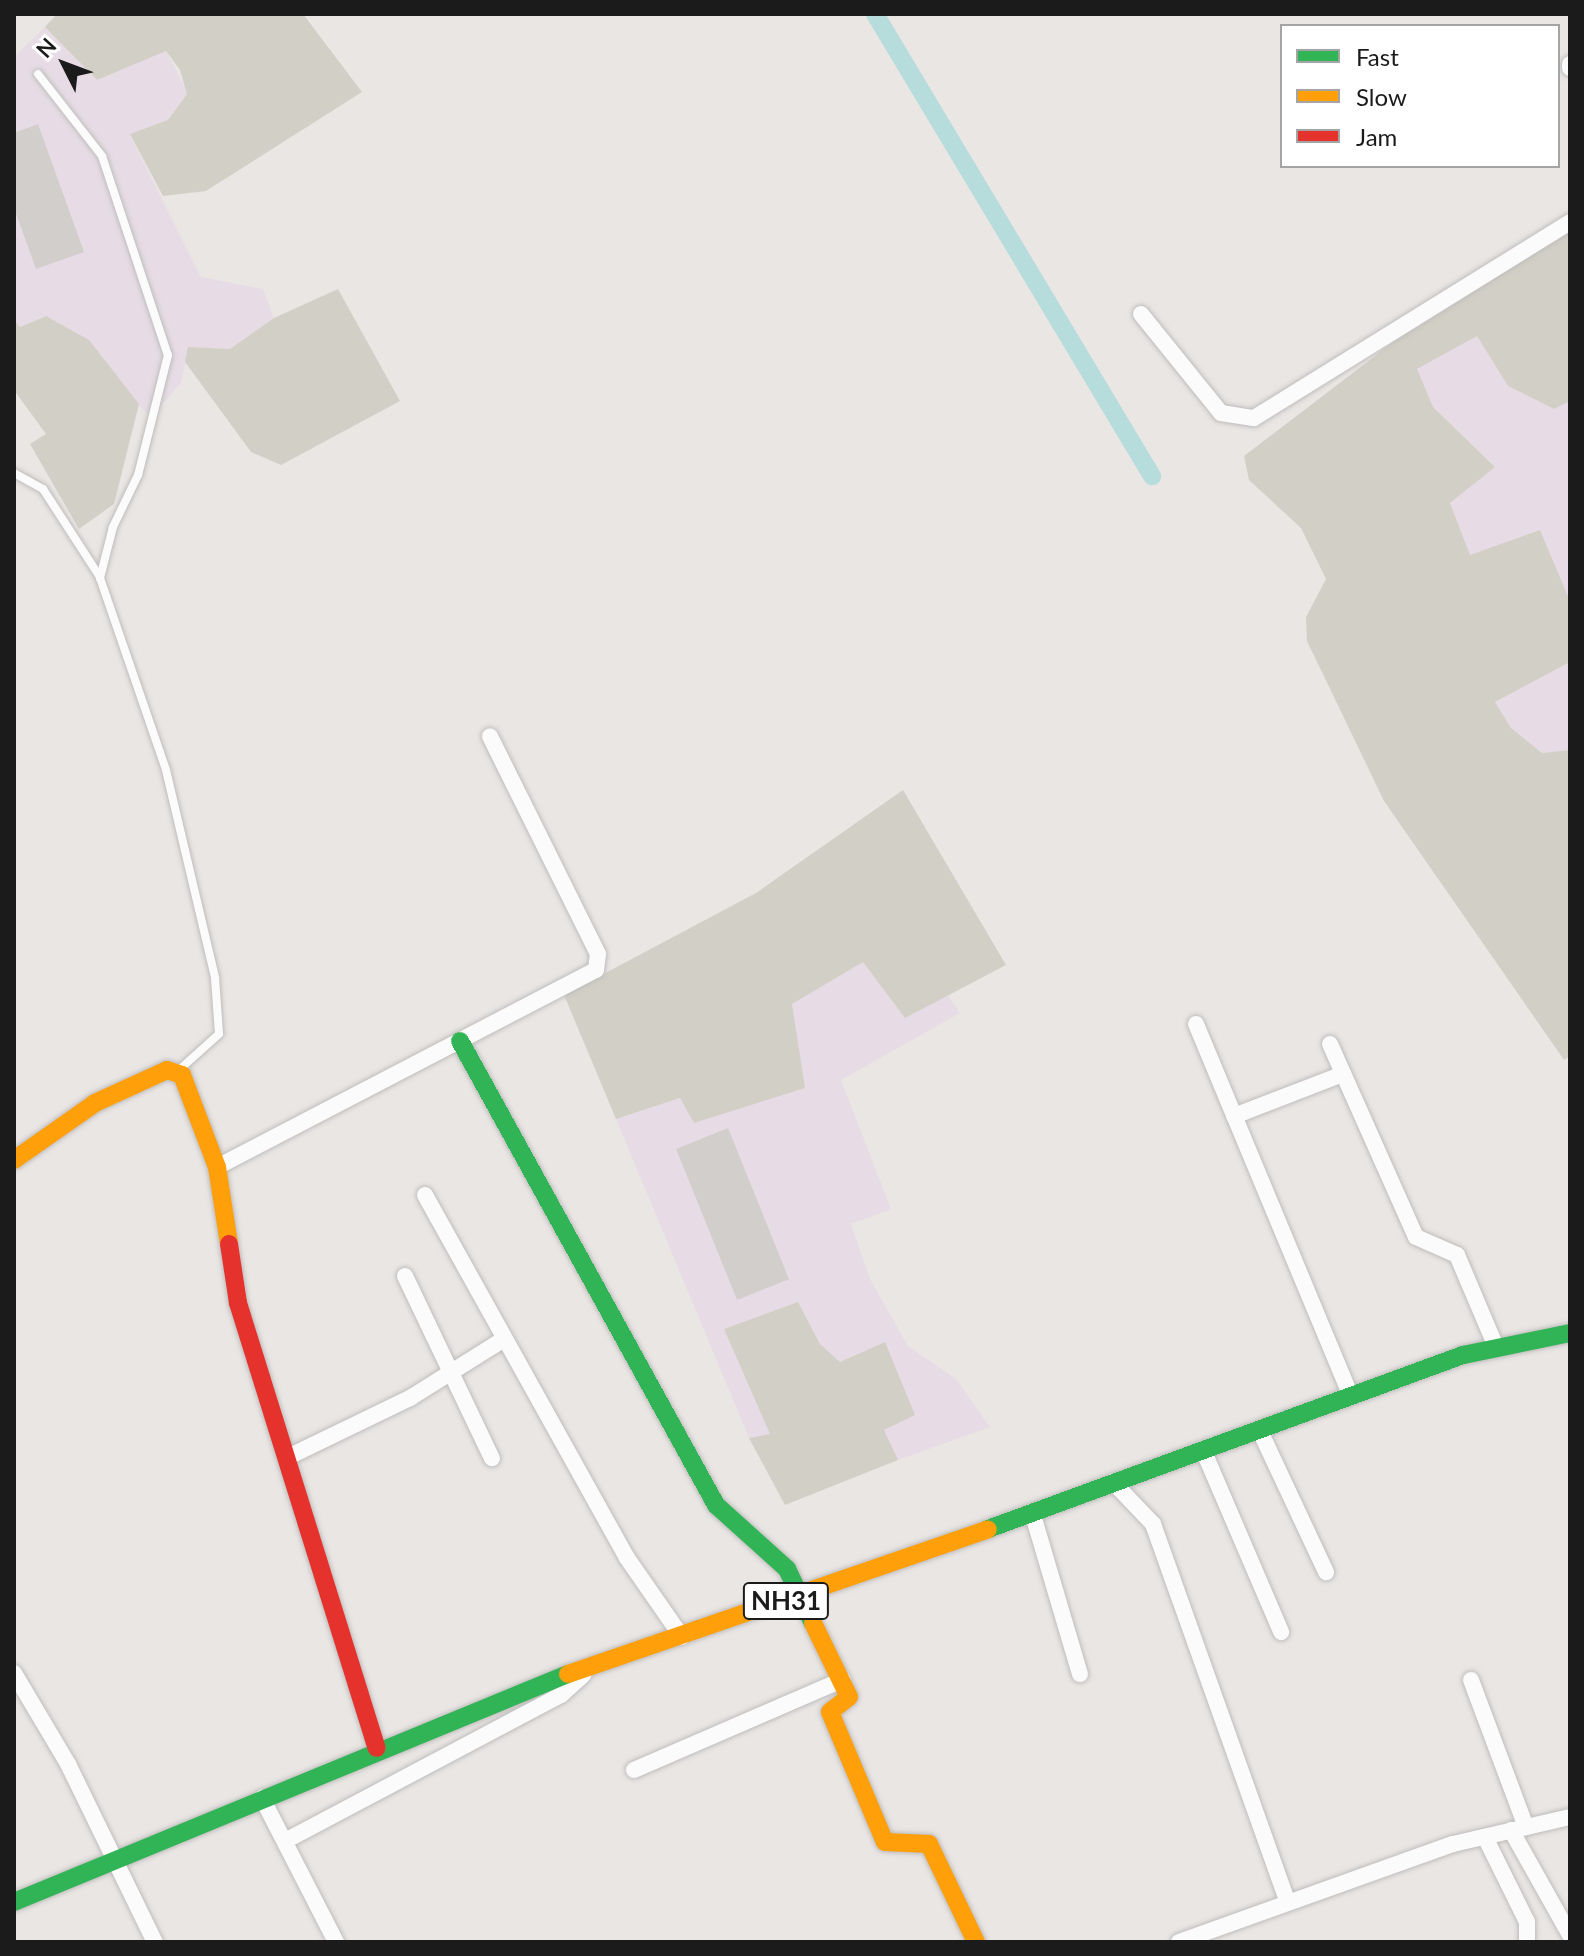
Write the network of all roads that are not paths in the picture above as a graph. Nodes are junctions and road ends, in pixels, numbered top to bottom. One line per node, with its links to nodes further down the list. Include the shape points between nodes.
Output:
1 (38, 74): 5 (lane, via 102,156 168,355 141,465)
2 (1570, 222): 3 (street, via 1254,418 1221,413)
3 (1141, 314)
4 (14, 473): 5 (lane, via 43,489)
5 (100, 578): 10 (lane, via 166,770 215,978 219,1034)
6 (490, 736): 8 (street, via 599,961 585,979)
7 (1196, 1024): 12 (street)
8 (460, 1041): 14 (street); 29 (main road, via 716,1505 787,1569)
9 (1330, 1044): 11 (street)
10 (178, 1070): 13 (main road, via 95,1103); 14 (main road)
11 (1343, 1074): 12 (street); 19 (street, via 1416,1237 1457,1255)
12 (1234, 1116): 21 (street)
13 (14, 1160)
14 (217, 1167): 24 (main road, via 238,1303)
15 (425, 1195): 18 (street)
16 (405, 1276): 20 (street)
17 (1570, 1333): 19 (main road, NH31)
18 (501, 1341): 20 (street); 31 (street)
19 (1496, 1347): 21 (main road, NH31)
20 (448, 1374): 24 (street); 25 (street)
21 (1350, 1394): 22 (main road, NH31)
22 (1260, 1431): 23 (main road, NH31); 28 (street)
23 (1204, 1452): 26 (main road, NH31); 30 (street)
24 (288, 1457): 37 (main road)
25 (492, 1458)
26 (1113, 1482): 27 (main road, NH31); 45 (street, via 1153,1524)
27 (1032, 1512): 29 (main road, NH31); 34 (street)
28 (1326, 1572)
29 (801, 1597): 31 (main road, NH31); 35 (main road)
30 (1281, 1632)
31 (682, 1637): 32 (main road, NH31)
32 (593, 1664): 37 (main road, NH31); 43 (street, via 561,1695)
33 (14, 1673): 44 (street)
34 (1080, 1674)
35 (842, 1680): 38 (street); 50 (main road, via 849,1700 830,1712 885,1842 929,1844)
36 (1471, 1680): 41 (street)
37 (377, 1748): 39 (main road, NH31)
38 (634, 1770)
39 (262, 1798): 43 (street); 44 (main road, NH31)
40 (1570, 1817): 41 (street)
41 (1518, 1829): 42 (street); 47 (street)
42 (1485, 1837): 45 (street); 52 (street, via 1527,1922)
43 (285, 1841): 49 (street)
44 (116, 1862): 46 (main road, NH31); 48 (street)
45 (1287, 1901): 51 (street)
46 (14, 1902)
47 (1570, 1935)
48 (155, 1942)
49 (336, 1942)
50 (976, 1942)
51 (1179, 1942)
52 (1527, 1942)

